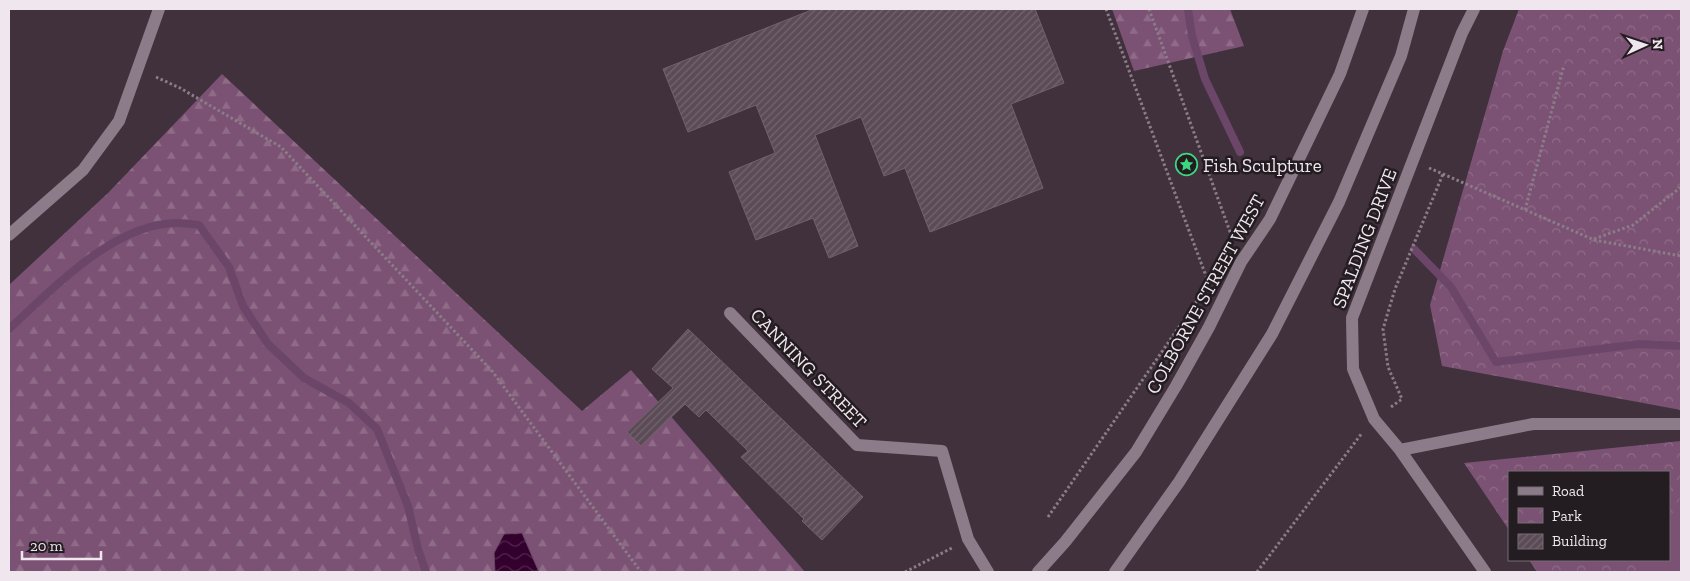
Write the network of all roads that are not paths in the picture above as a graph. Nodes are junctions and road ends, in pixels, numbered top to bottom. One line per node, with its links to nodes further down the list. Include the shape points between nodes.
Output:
1 (159, 9): 5 (street, via 120,121 83,170)
2 (1363, 9): 10 (street, COLBORNE STREET WEST, via 1340,74 1274,211 1241,262 1176,386 1136,452)
3 (1414, 9): 11 (street, via 1401,56 1339,202 1272,334 1179,482)
4 (1474, 9): 8 (street, SPALDING DRIVE, via 1462,32 1352,318 1353,369 1374,419)
5 (9, 235)
6 (730, 313): 9 (street, CANNING STREET, via 857,445 942,451 968,539)
7 (1681, 424): 8 (street, via 1533,424)
8 (1400, 450): 12 (street, SPALDING DRIVE)
9 (988, 572)
10 (1038, 572)
11 (1115, 572)
12 (1485, 572)

